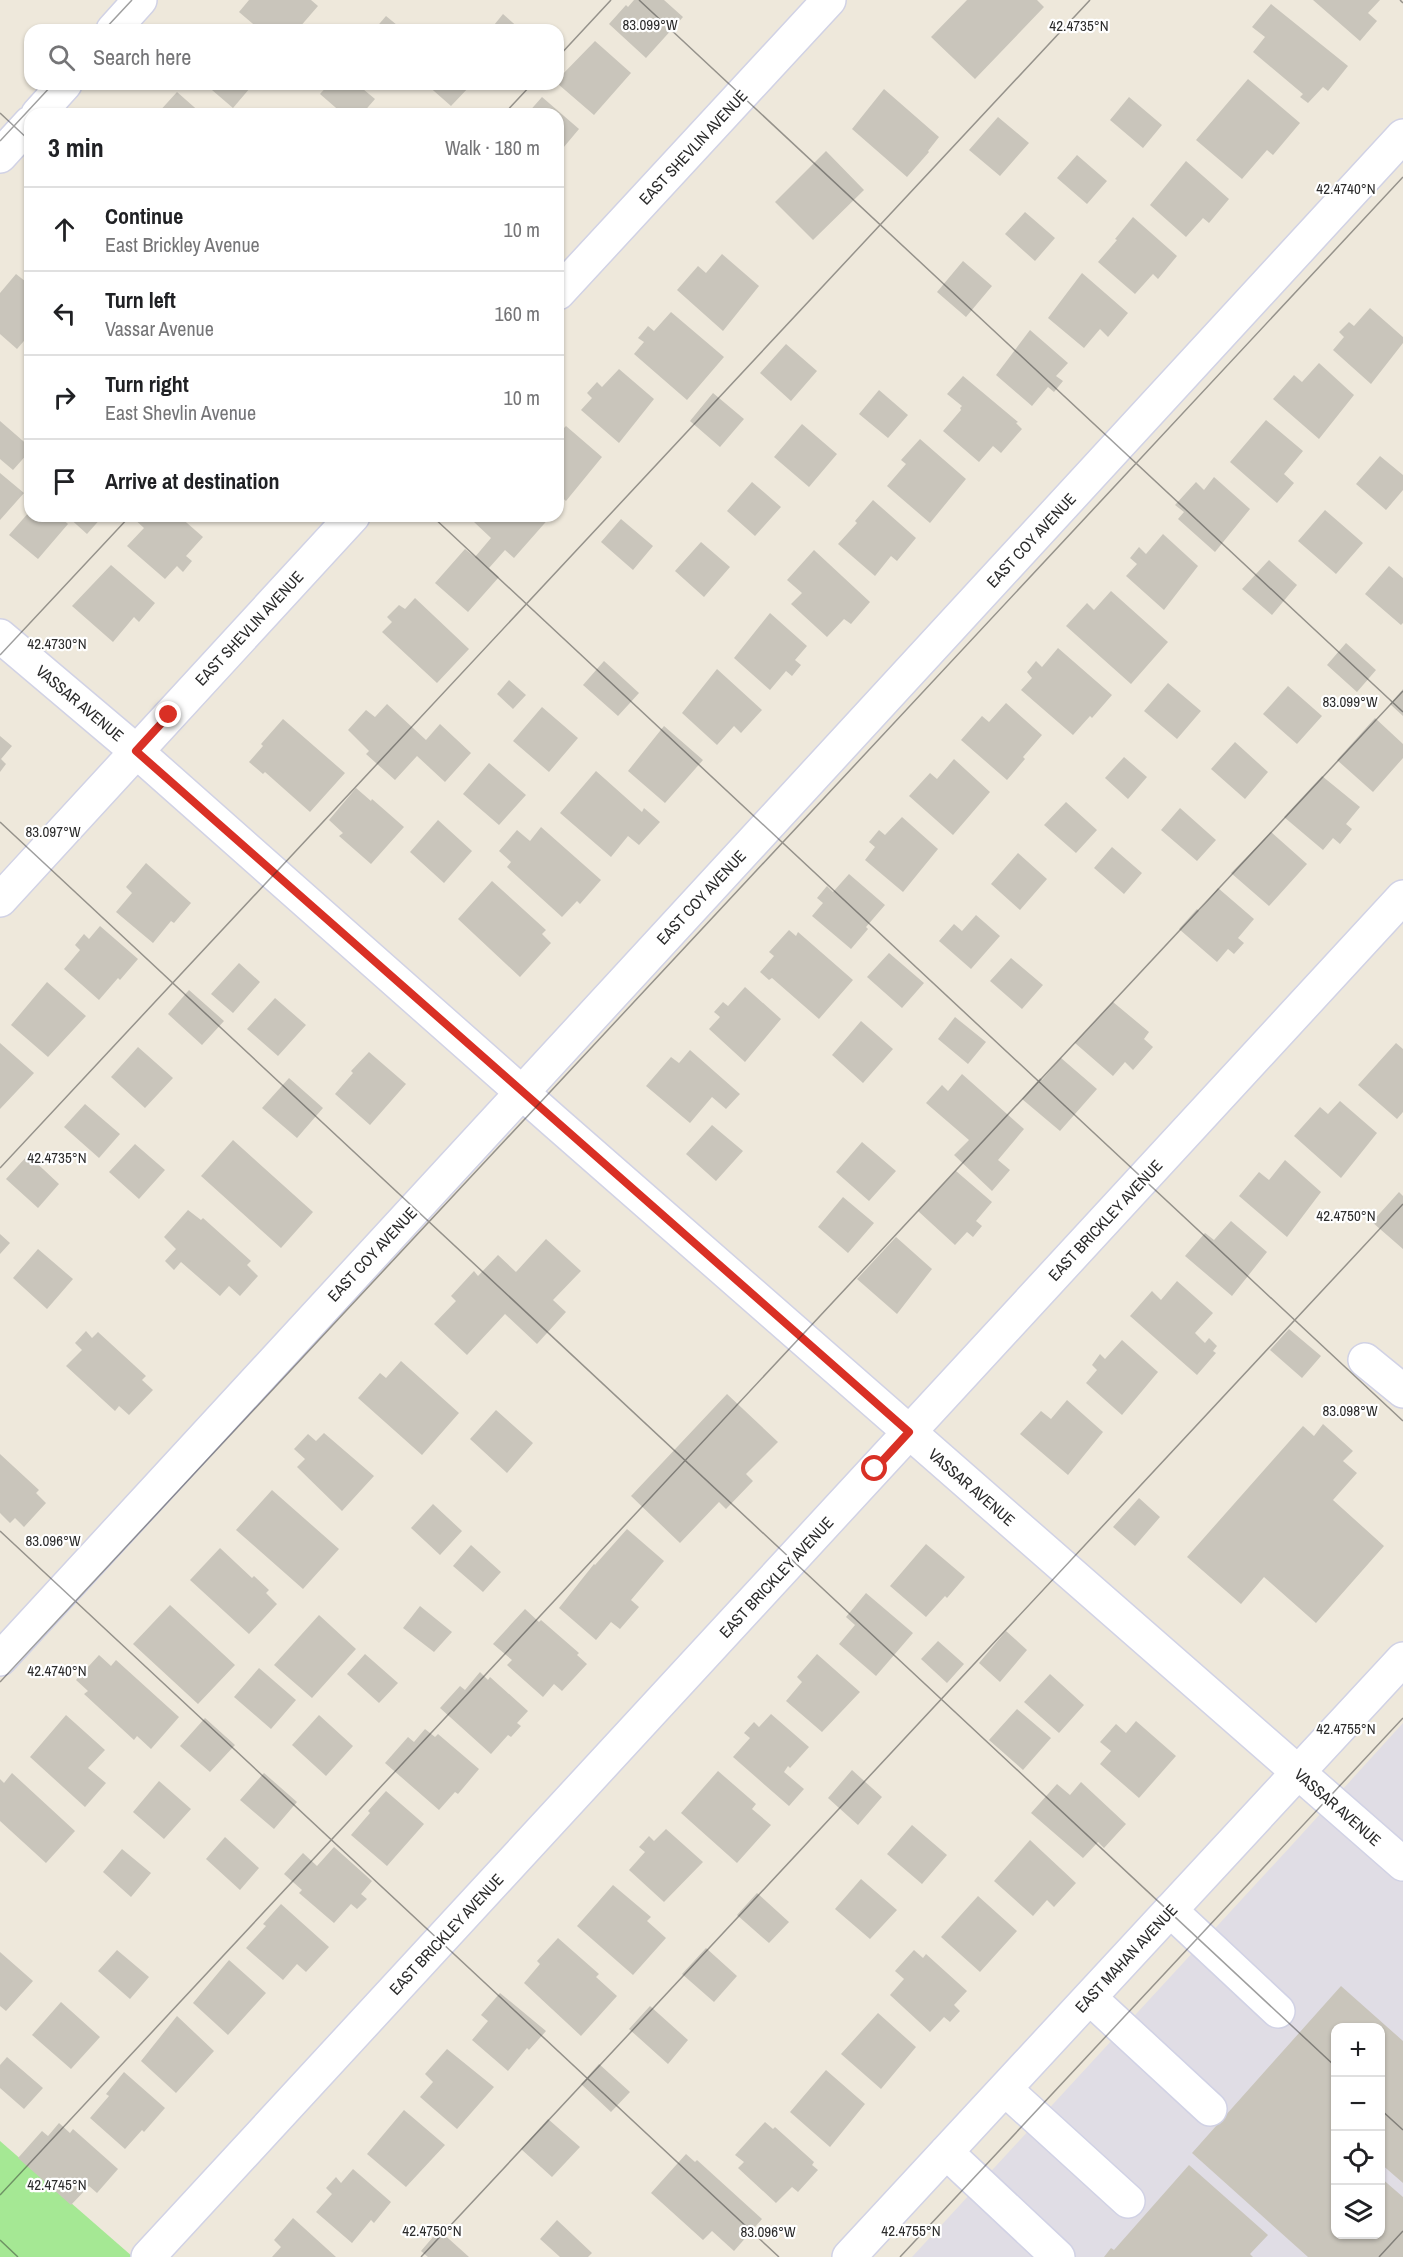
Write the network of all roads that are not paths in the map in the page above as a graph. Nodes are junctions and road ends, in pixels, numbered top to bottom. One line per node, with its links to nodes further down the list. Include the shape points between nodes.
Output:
1 (140, 0): 3 (street)
2 (829, 0): 9 (street, EAST SHEVLIN AVENUE)
3 (118, 24)
4 (60, 90): 5 (street)
5 (43, 108)
6 (24, 130): 8 (street)
7 (1403, 136): 15 (street, EAST COY AVENUE)
8 (0, 156)
9 (564, 287)
10 (347, 522): 12 (street, EAST SHEVLIN AVENUE)
11 (0, 636): 12 (street, VASSAR AVENUE)
12 (136, 751): 14 (street, EAST SHEVLIN AVENUE); 15 (street, VASSAR AVENUE)
13 (1403, 897): 18 (street, EAST BRICKLEY AVENUE)
14 (0, 900)
15 (521, 1092): 18 (street, VASSAR AVENUE); 19 (street, EAST COY AVENUE)
16 (1365, 1360): 17 (street)
17 (1403, 1391)
18 (909, 1432): 21 (street, VASSAR AVENUE); 30 (street, EAST BRICKLEY AVENUE)
19 (0, 1659)
20 (1403, 1659): 21 (street, EAST MAHAN AVENUE)
21 (1299, 1772): 22 (street, VASSAR AVENUE); 23 (street, EAST MAHAN AVENUE)
22 (1403, 1864)
23 (1170, 1910): 24 (street, EAST MAHAN AVENUE); 25 (street)
24 (1090, 1998): 26 (street, EAST MAHAN AVENUE); 27 (street)
25 (1278, 2011)
26 (1005, 2089): 28 (street, EAST MAHAN AVENUE); 29 (street)
27 (1210, 2109)
28 (946, 2152): 31 (street, EAST MAHAN AVENUE); 32 (street)
29 (1128, 2201)
30 (148, 2257)
31 (849, 2257)
32 (1058, 2257)

